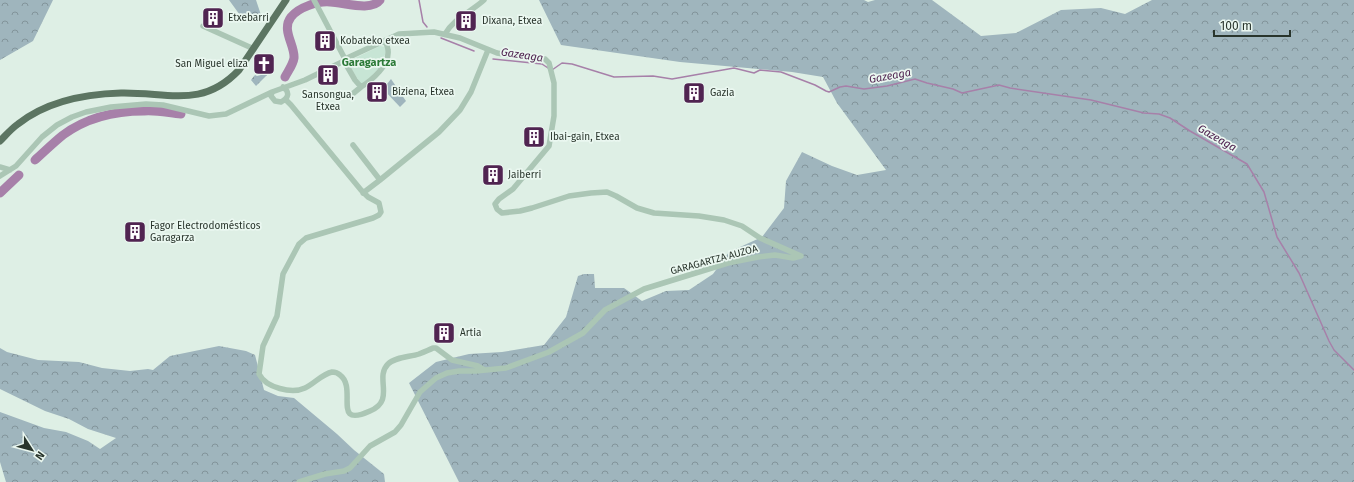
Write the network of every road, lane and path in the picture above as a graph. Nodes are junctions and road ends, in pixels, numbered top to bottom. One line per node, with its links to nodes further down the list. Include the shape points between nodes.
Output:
1 (286, 0): 7 (main road)
2 (314, 0): 9 (street)
3 (484, 0): 5 (street, via 451,25)
4 (203, 26): 7 (street)
5 (445, 34): 6 (street, GARAGARTZA AUZOA, via 399,34); 8 (street, GARAGARTZA AUZOA)
6 (385, 41): 9 (street, GARAGARTZA AUZOA); 11 (street, via 388,50 384,63 373,78)
7 (254, 49): 15 (main road, via 230,80 214,90 178,96 109,93 68,99 42,108 18,124)
8 (488, 50): 20 (street, via 471,92 460,110 439,132); 22 (street, GARAGARTZA AUZOA, via 545,59 554,83 554,116 549,146 513,190 495,204 502,213 532,208 569,196 607,192 636,208 654,213 724,220 742,226 760,238 801,256 758,257 644,289 605,310 583,333 562,346 506,368)
9 (345, 60): 10 (street, GARAGARTZA AUZOA); 11 (street)
10 (283, 87): 12 (street); 14 (street, via 288,93)
11 (361, 87): 13 (street)
12 (272, 92): 14 (street, via 271,96 276,102); 18 (street, via 226,114 209,116 163,105 146,104 86,112 57,125)
13 (350, 96)
14 (286, 100): 21 (street)
15 (0, 141)
16 (353, 145): 20 (street)
17 (0, 167): 18 (street)
18 (10, 170): 19 (street)
19 (0, 176)
20 (380, 180): 21 (street)
21 (364, 193): 22 (street, via 379,203 379,215 306,238 299,244 283,274 276,320 266,337 259,374 275,386 299,390 331,372 338,374 346,381 347,410 351,415 358,416 381,403 384,391 383,372 386,366 394,361 436,348 452,360)
22 (483, 369): 23 (street, via 447,373 436,378 420,392 398,428 370,446 350,468 336,474 325,474)
23 (299, 482)

